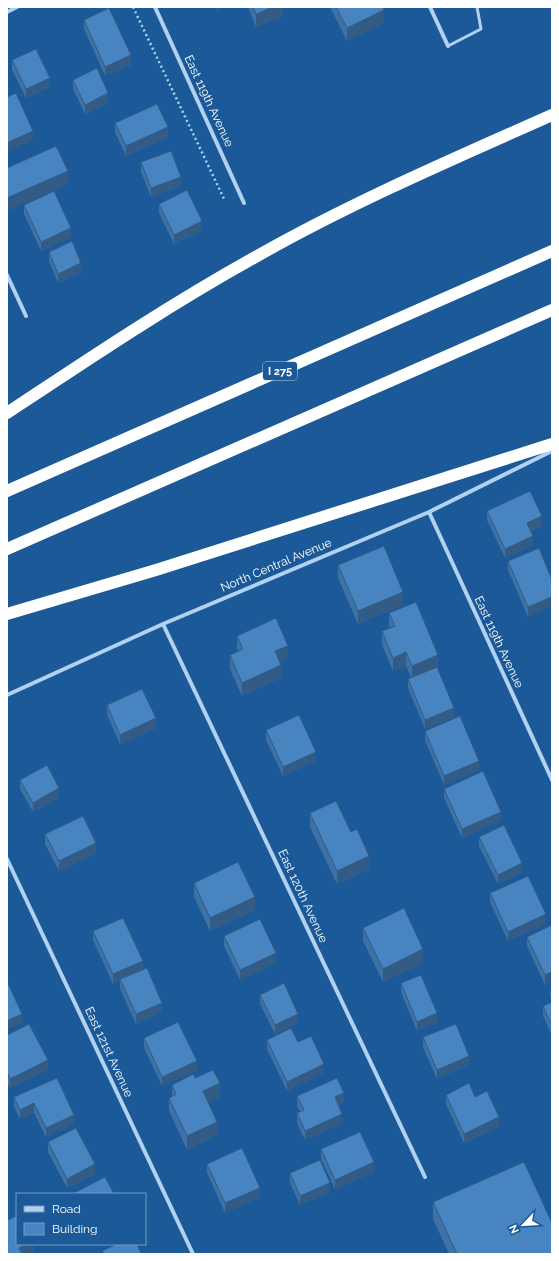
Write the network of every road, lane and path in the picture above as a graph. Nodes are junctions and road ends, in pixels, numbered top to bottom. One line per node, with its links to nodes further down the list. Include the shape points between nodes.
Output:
1 (17, 7): 6 (street)
2 (133, 7): 9 (path)
3 (155, 7): 10 (street, East 119th Avenue)
4 (430, 7): 7 (street)
5 (477, 7): 7 (lane, via 481,30)
6 (7, 12)
7 (448, 46)
8 (552, 114): 15 (highway, via 366,199 260,254 164,311)
9 (225, 201)
10 (244, 203)
11 (552, 251): 18 (highway, I 275)
12 (7, 275): 14 (street)
13 (552, 310): 20 (highway)
14 (26, 316)
15 (7, 413)
16 (552, 444): 21 (highway, via 156,570)
17 (552, 451): 19 (street, North Central Avenue)
18 (7, 491)
19 (429, 512): 22 (street, North Central Avenue); 24 (street, East 119th Avenue)
20 (7, 549)
21 (7, 614)
22 (162, 624): 23 (street, North Central Avenue); 26 (street, East 120th Avenue)
23 (7, 695)
24 (552, 780)
25 (7, 859): 27 (street, East 121st Avenue)
26 (425, 1176)
27 (193, 1254)

